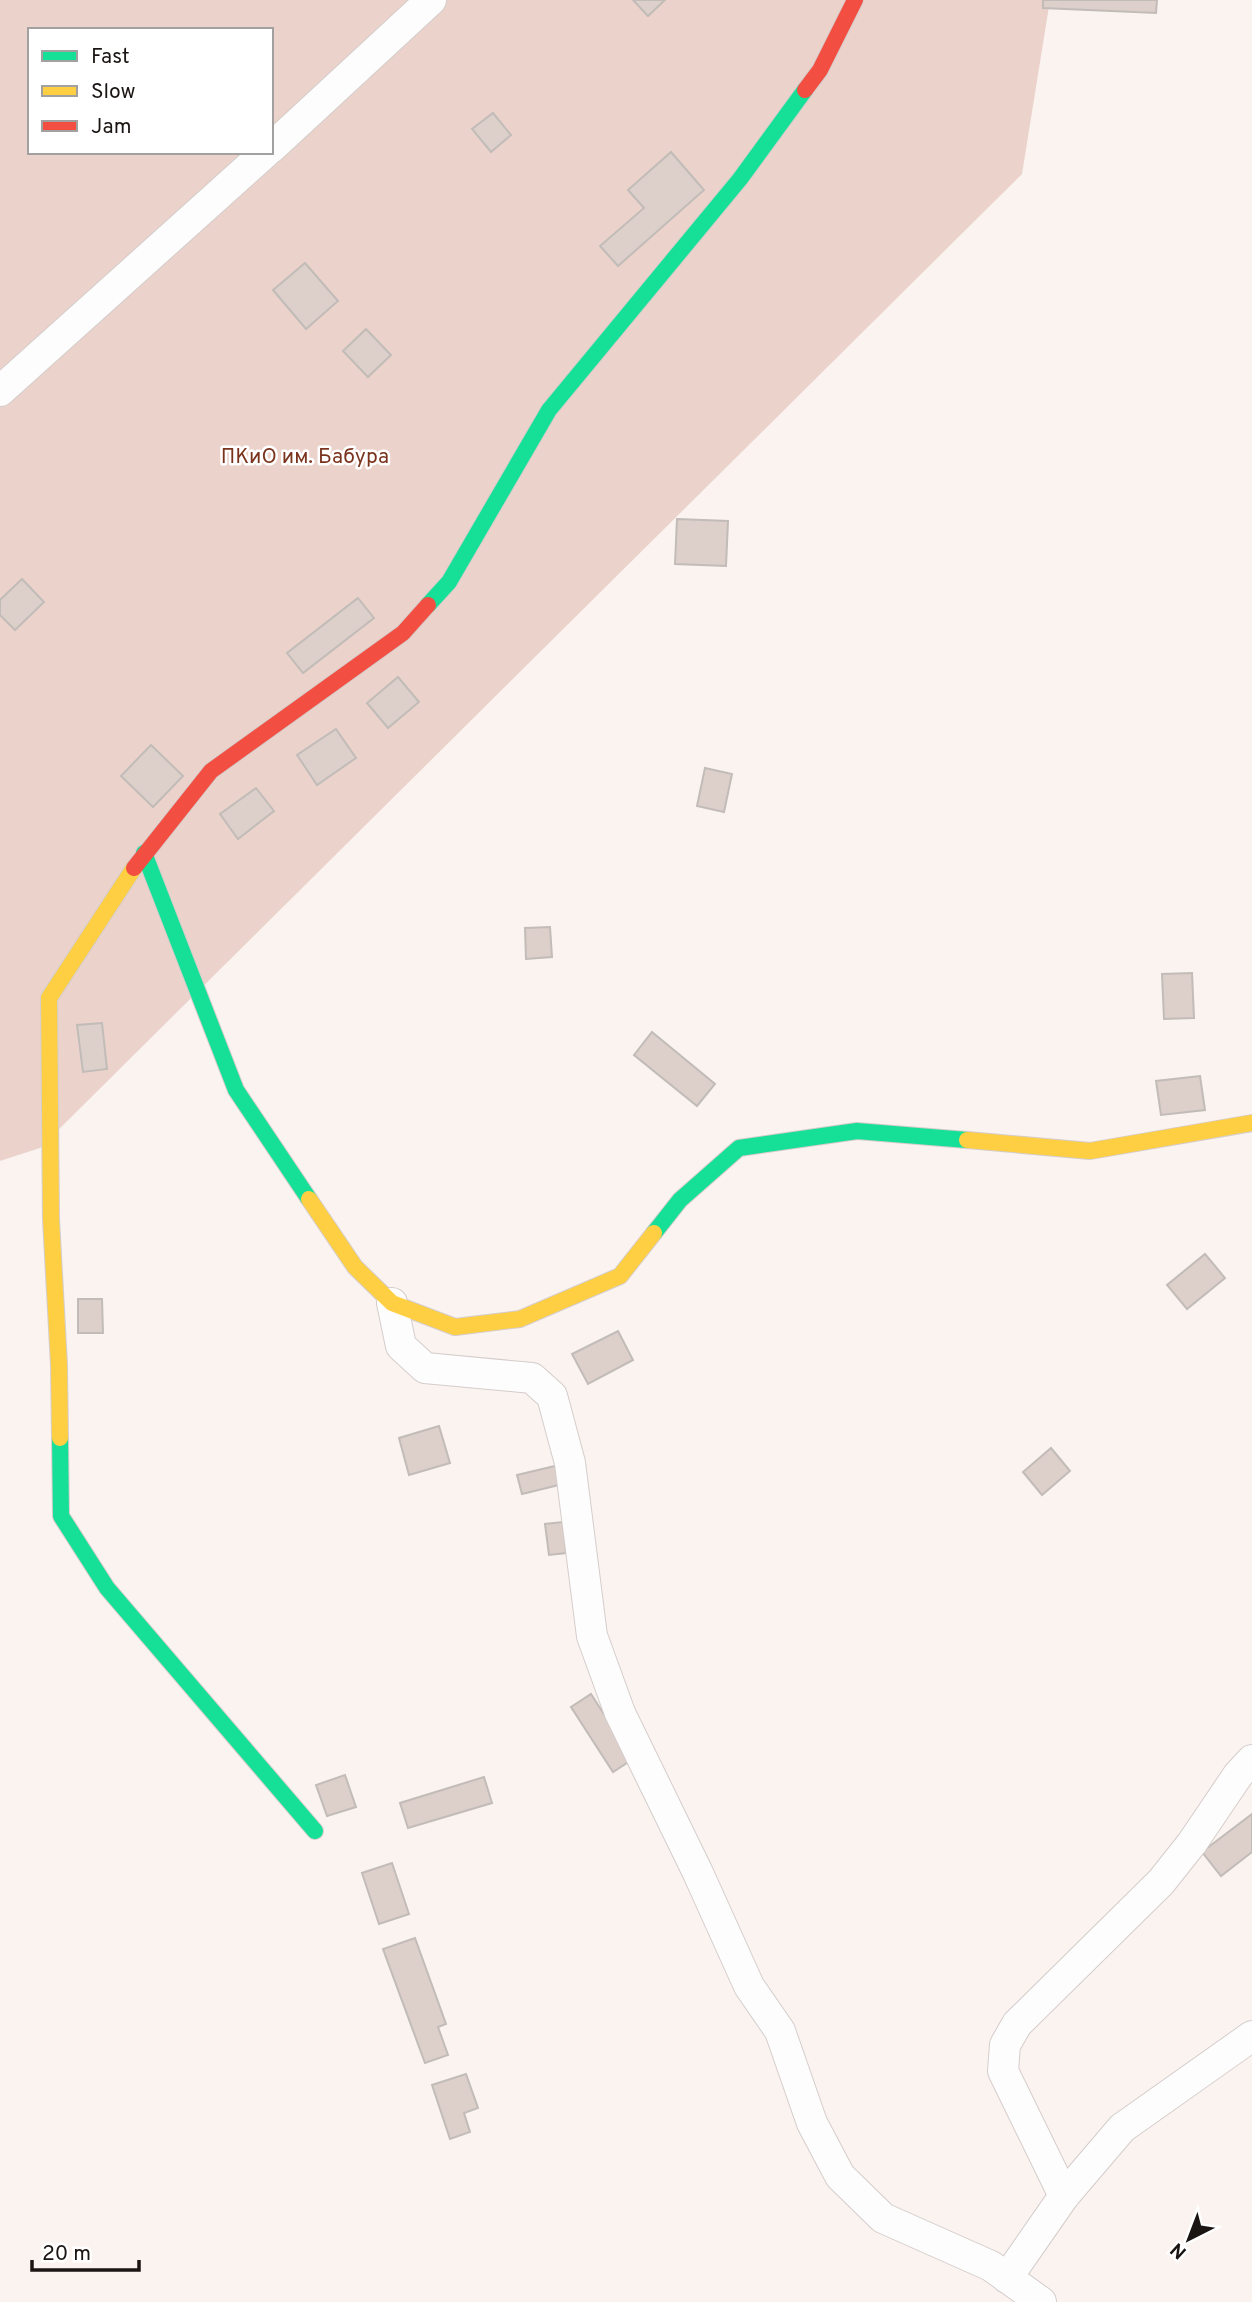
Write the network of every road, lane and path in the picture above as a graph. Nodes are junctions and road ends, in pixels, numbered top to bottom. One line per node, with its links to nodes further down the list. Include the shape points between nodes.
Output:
1 (431, 0): 3 (street)
2 (855, 0): 6 (street, via 820,70 740,179 549,410 449,582 403,633 211,771)
3 (273, 146)
4 (264, 154): 5 (street)
5 (0, 391)
6 (144, 853): 8 (street, via 236,1090 355,1267); 10 (street, via 49,998 61,1516 107,1588)
7 (1252, 1123): 8 (street, via 1090,1151 857,1130 739,1148 680,1199 620,1276 520,1319 455,1328)
8 (392, 1303): 13 (street, via 401,1346 425,1368 532,1378 552,1396 570,1463 592,1636 620,1713 749,1986 780,2031 812,2123 840,2176 883,2218 991,2266)
9 (1252, 1760): 12 (street, via 1161,1882 1017,2024 1005,2045 1003,2071)
10 (315, 1830)
11 (1252, 2036): 12 (street, via 1122,2128)
12 (1064, 2196): 13 (street)
13 (1007, 2278): 14 (street)
14 (1041, 2302)

